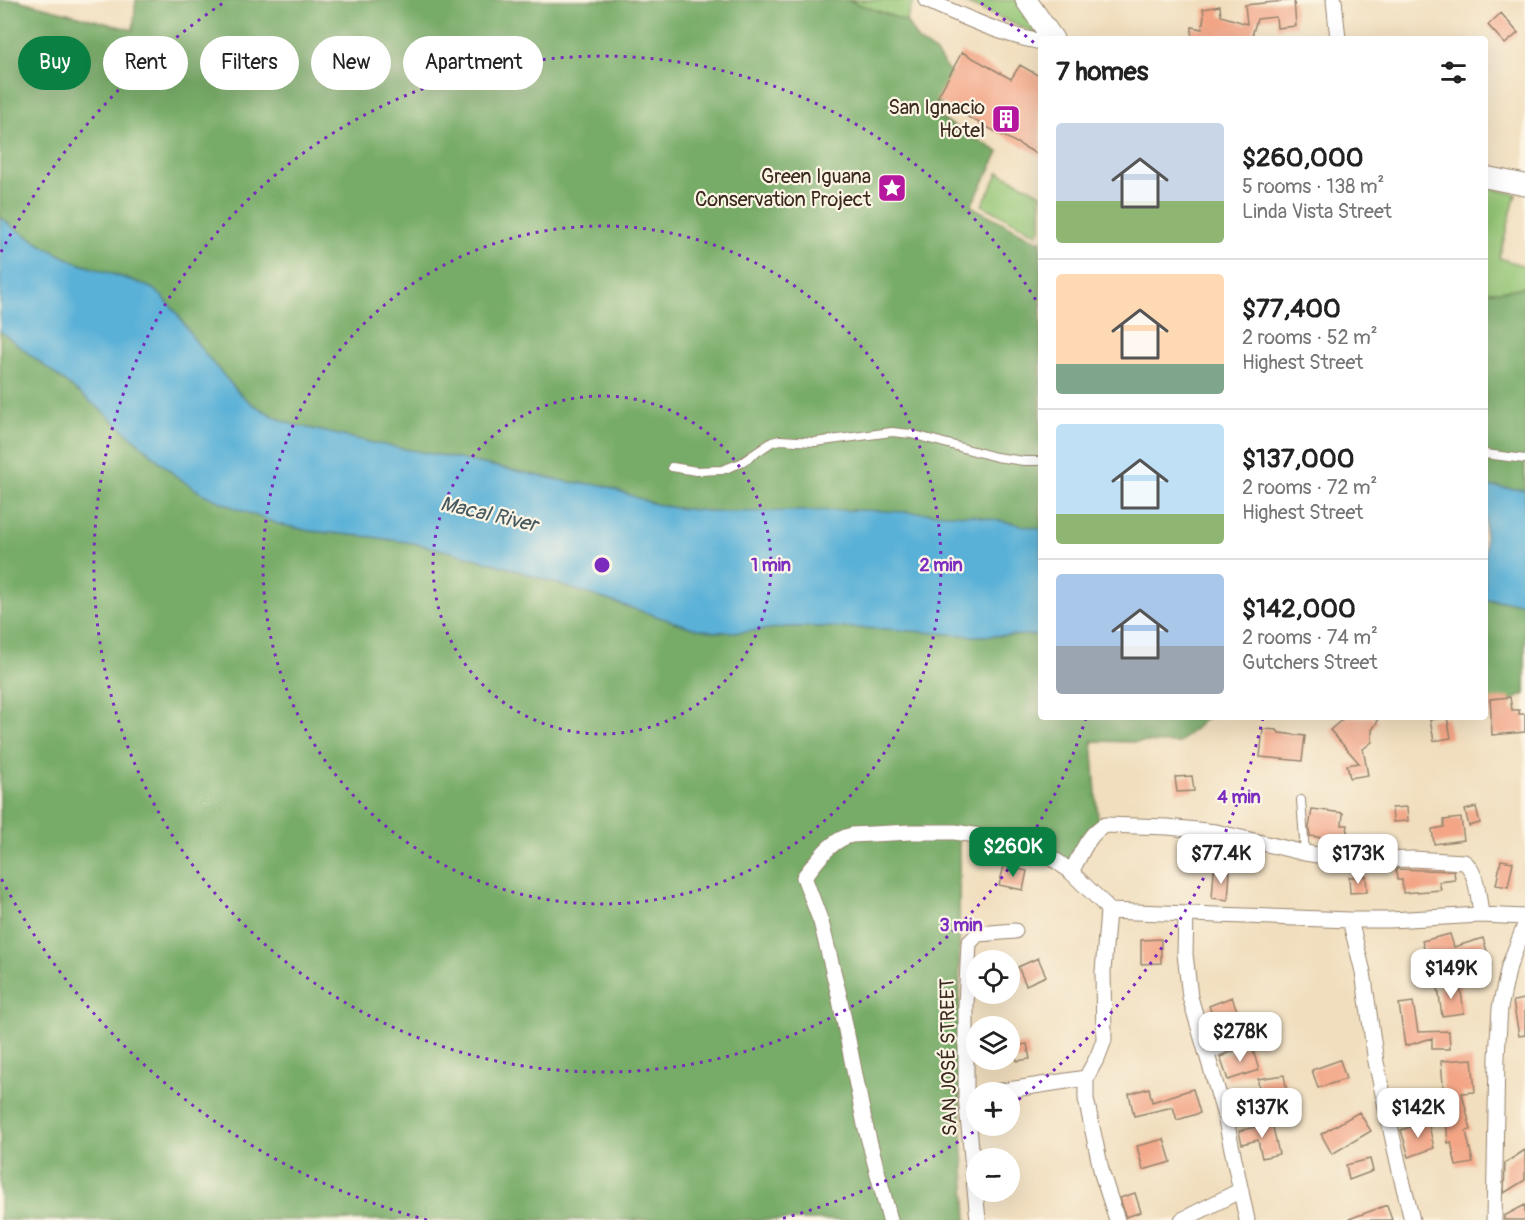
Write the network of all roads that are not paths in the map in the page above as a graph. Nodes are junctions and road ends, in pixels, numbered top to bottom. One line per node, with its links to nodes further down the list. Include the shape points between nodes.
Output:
1 (926, 0): 6 (street, via 966,18)
2 (1026, 0): 4 (main road)
3 (1334, 0): 5 (street)
4 (1051, 36)
5 (1338, 36)
6 (1038, 41)
7 (1488, 178): 8 (main road)
8 (1525, 185)
9 (1488, 454): 10 (lane)
10 (1525, 459)
11 (1038, 461): 12 (lane, via 996,457 892,432 814,442 780,440 722,470)
12 (672, 467)
13 (1301, 801): 14 (lane)
14 (1305, 853): 15 (street, via 1216,832 1105,825 1097,829); 18 (street, via 1372,860 1464,862 1473,872)
15 (1071, 872): 16 (street); 30 (street, via 1042,854 993,838 955,832 911,832 843,837 804,877 821,922)
16 (1108, 911): 17 (street); 25 (street, via 1102,971 1104,1041)
17 (1186, 914): 20 (street); 24 (street, via 1187,979)
18 (1481, 915): 19 (street); 20 (street)
19 (1525, 917)
20 (1350, 920): 35 (street, via 1363,972 1376,1062)
21 (1525, 925): 36 (street, via 1509,966 1500,1008)
22 (1015, 932): 26 (street, SAN JOSÉ STREET, via 978,934 969,943 966,1005)
23 (1254, 1036): 24 (lane)
24 (1207, 1056): 29 (street)
25 (1086, 1077): 27 (street); 32 (street, via 1086,1099 1102,1174)
26 (970, 1082)
27 (1020, 1088)
28 (973, 1136): 31 (street, SAN JOSÉ STREET)
29 (1241, 1190): 33 (street); 34 (street)
30 (890, 1220)
31 (978, 1220)
32 (1117, 1220)
33 (1182, 1220)
34 (1247, 1220)
35 (1412, 1220)
36 (1494, 1220)

